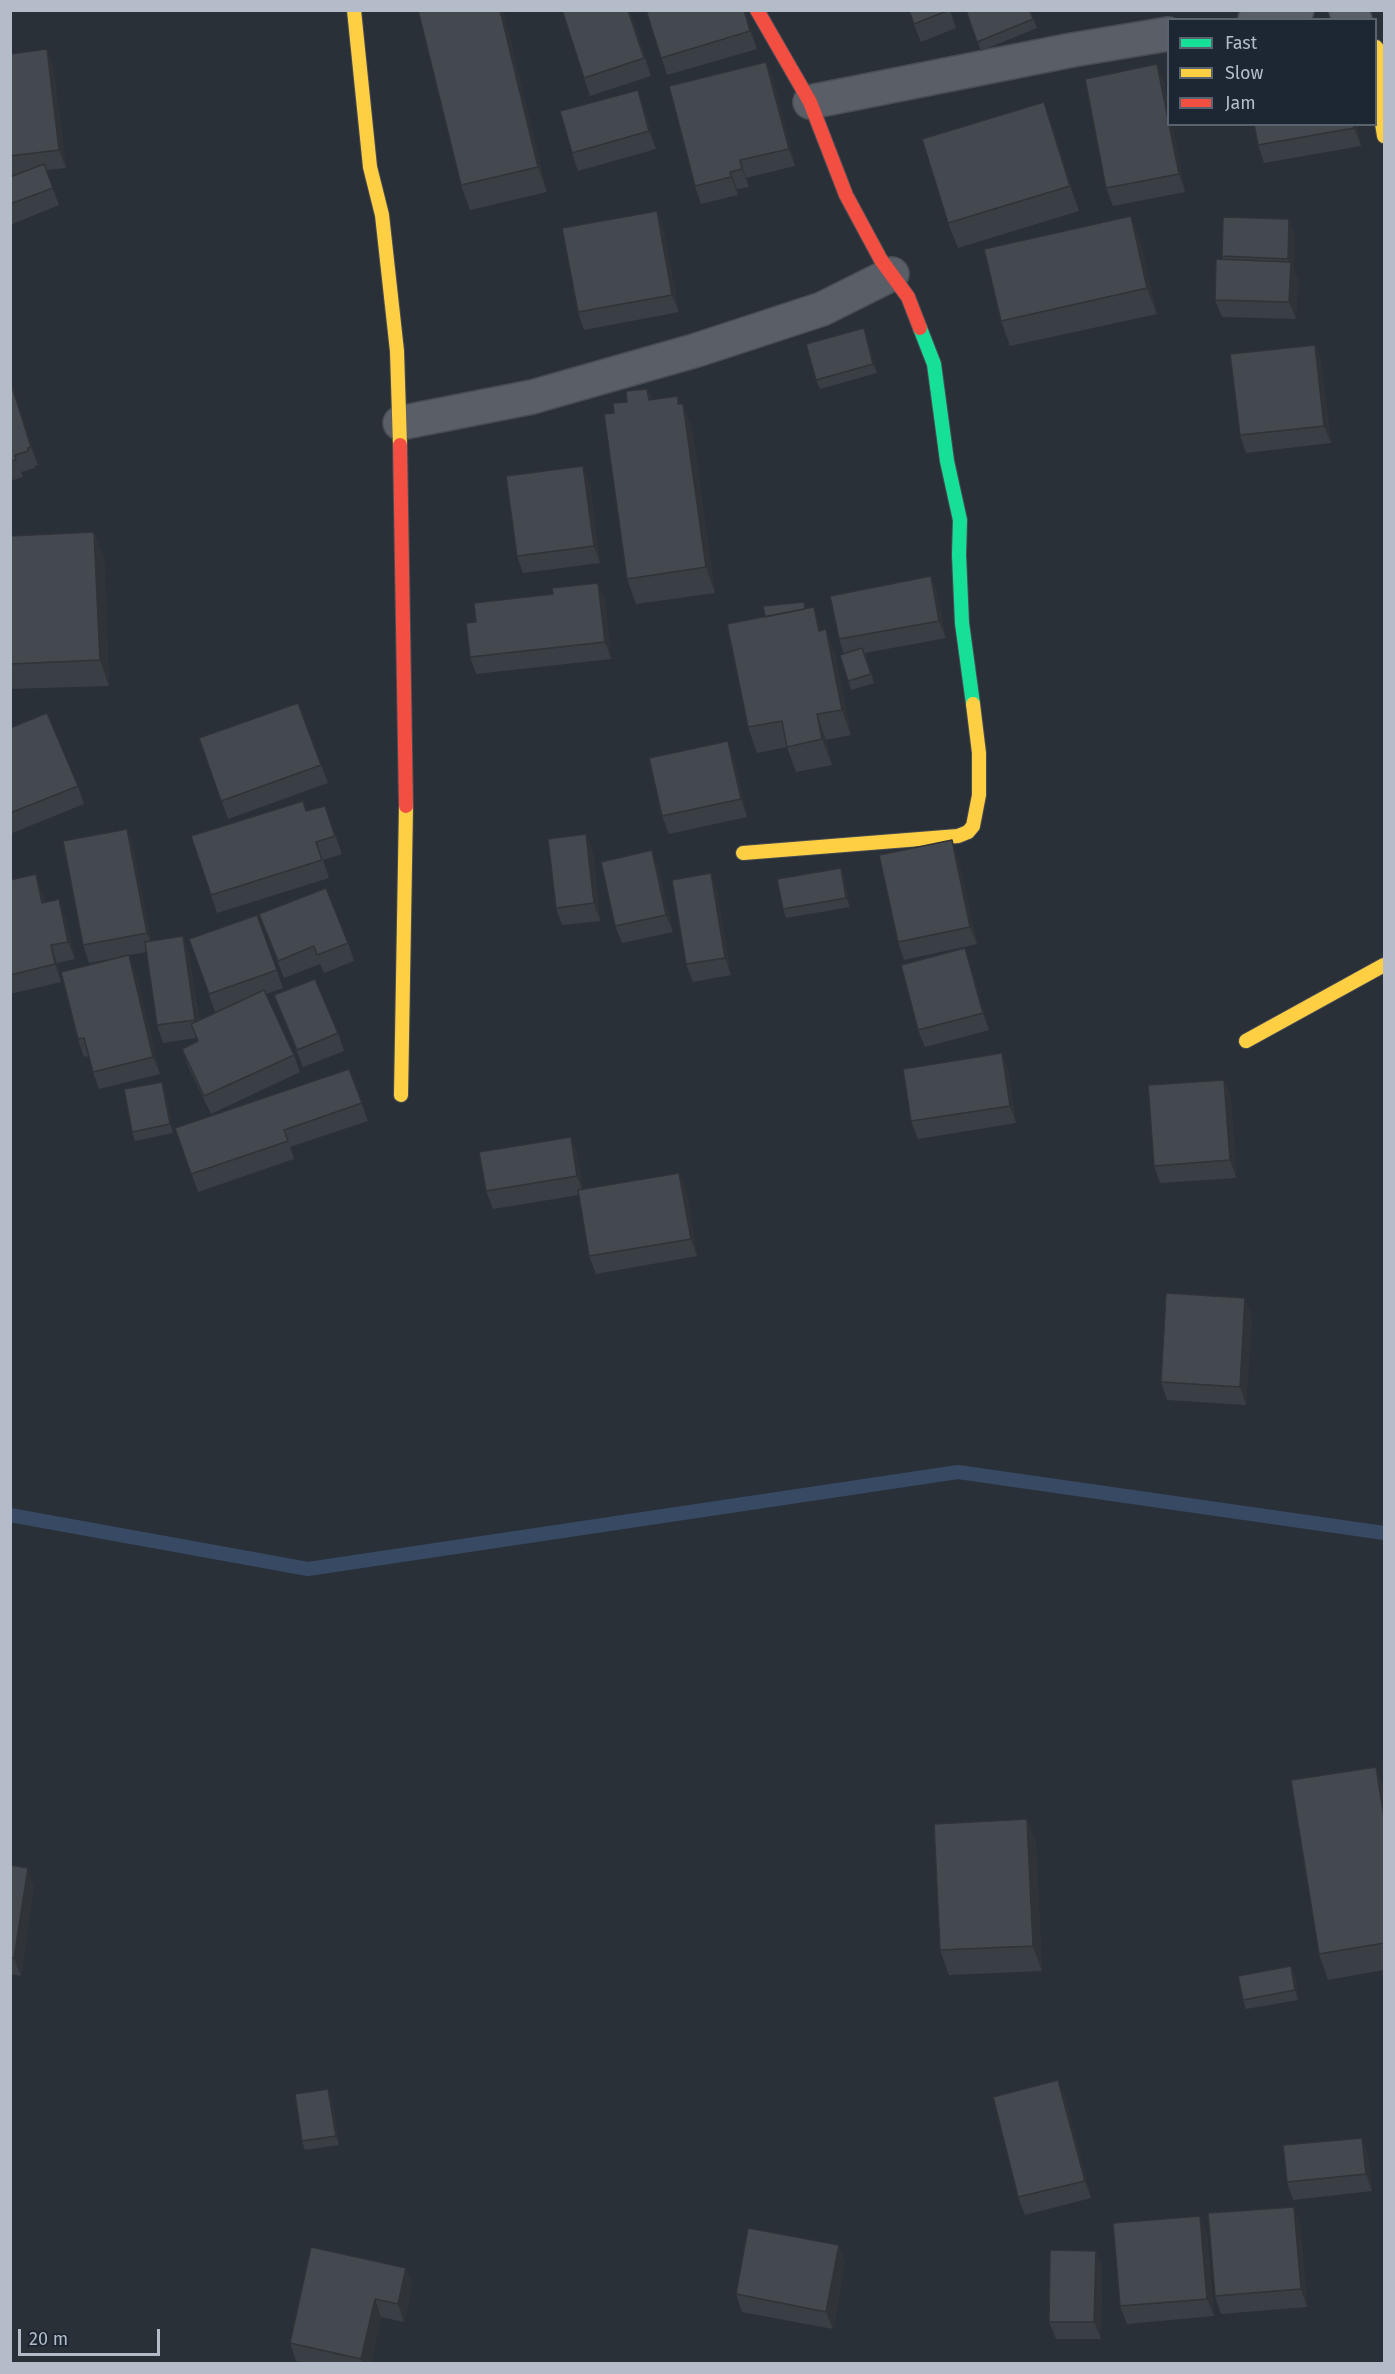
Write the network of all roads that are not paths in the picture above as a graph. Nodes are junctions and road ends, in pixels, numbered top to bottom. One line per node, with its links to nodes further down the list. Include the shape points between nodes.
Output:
1 (354, 10): 10 (street, via 370,167 382,215 397,351)
2 (757, 10): 7 (street)
3 (1297, 10): 4 (street)
4 (1263, 18)
5 (1167, 34): 7 (street)
6 (1377, 48): 8 (street, via 1383,57)
7 (810, 102): 9 (street, via 846,195)
8 (1384, 136)
9 (892, 274): 10 (street, via 822,309 697,350 532,397); 11 (street, via 908,297 934,364 947,461 960,520 962,623 980,753 979,795 973,826 958,836)
10 (400, 423): 14 (street, via 406,776)
11 (743, 854)
12 (1384, 965): 13 (street)
13 (1246, 1041)
14 (401, 1095)

